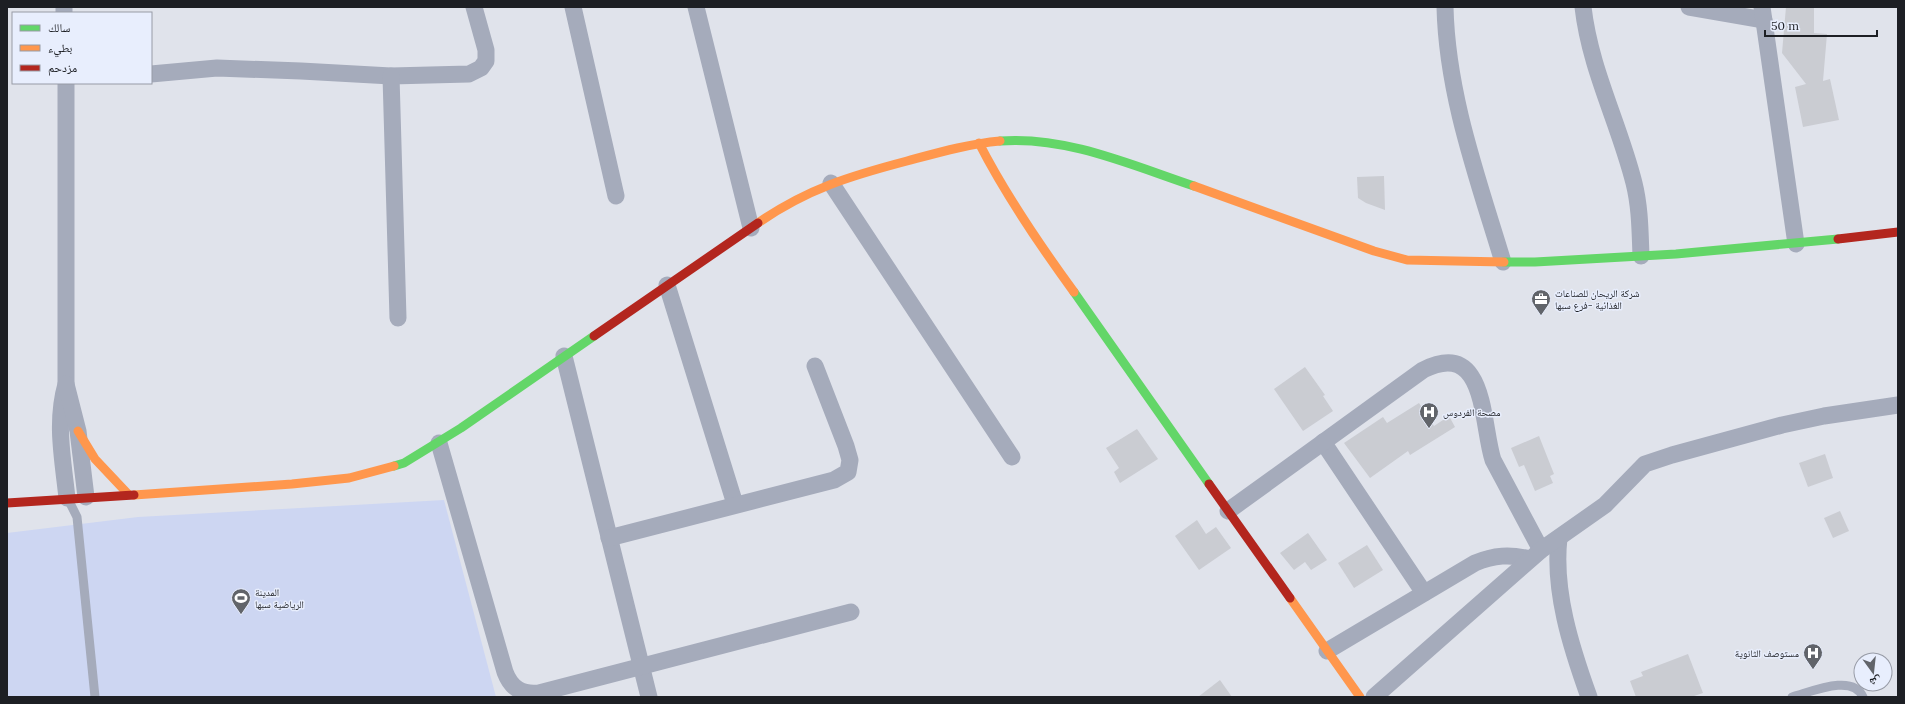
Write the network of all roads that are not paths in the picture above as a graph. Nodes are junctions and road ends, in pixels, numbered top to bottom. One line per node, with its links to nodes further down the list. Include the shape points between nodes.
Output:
1 (573, 7): 13 (street)
2 (696, 7): 14 (street)
3 (1445, 7): 18 (street, via 1445,31 1461,123)
4 (1583, 7): 17 (street, via 1596,71 1635,184 1640,217)
5 (1688, 7): 7 (street)
6 (477, 8): 9 (street, via 486,50 486,61 481,68 460,75)
7 (1763, 13): 16 (street)
8 (152, 74): 9 (street, via 217,68)
9 (391, 76): 20 (street)
10 (66, 84): 23 (street)
11 (979, 143): 12 (street, via 862,172); 18 (street, via 1032,140 1076,148 1406,260); 34 (street, via 1024,222)
12 (832, 183): 14 (street, via 784,205); 28 (street)
13 (616, 196)
14 (751, 228): 19 (street)
15 (1898, 232): 16 (street)
16 (1796, 244): 17 (street)
17 (1641, 256): 18 (street)
18 (1503, 262)
19 (666, 285): 21 (street); 33 (street)
20 (398, 318)
21 (564, 356): 26 (street); 36 (street)
22 (815, 366): 33 (street, via 846,446 850,460 848,472 834,480)
23 (66, 384): 25 (street); 31 (street, via 59,423)
24 (1898, 405): 37 (street, via 1782,424 1655,460 1645,464 1605,505)
25 (78, 431): 29 (street, via 98,463); 30 (street)
26 (439, 442): 29 (street, via 404,463 349,478); 42 (street, via 505,672 512,685 525,693 539,693)
27 (1323, 442): 34 (street); 38 (street, via 1423,370 1445,362 1455,363 1466,370 1475,383 1482,402 1493,460); 39 (street)
28 (1012, 457)
29 (128, 494): 30 (street)
30 (86, 497): 31 (street); 35 (lane)
31 (67, 498): 32 (street); 35 (lane)
32 (7, 503)
33 (735, 504): 36 (street)
34 (1228, 510): 41 (street)
35 (77, 517): 43 (lane)
36 (609, 538): 42 (street)
37 (1559, 538): 38 (street); 47 (street, via 1558,580)
38 (1535, 554): 39 (street, via 1484,559); 46 (street)
39 (1424, 592): 41 (street)
40 (851, 612): 42 (street)
41 (1327, 650): 45 (street)
42 (641, 666): 44 (street)
43 (95, 697)
44 (649, 697)
45 (1360, 697)
46 (1374, 697)
47 (1589, 697)
48 (1792, 697): 49 (lane, via 1845,684 1855,687)
49 (1863, 697)

